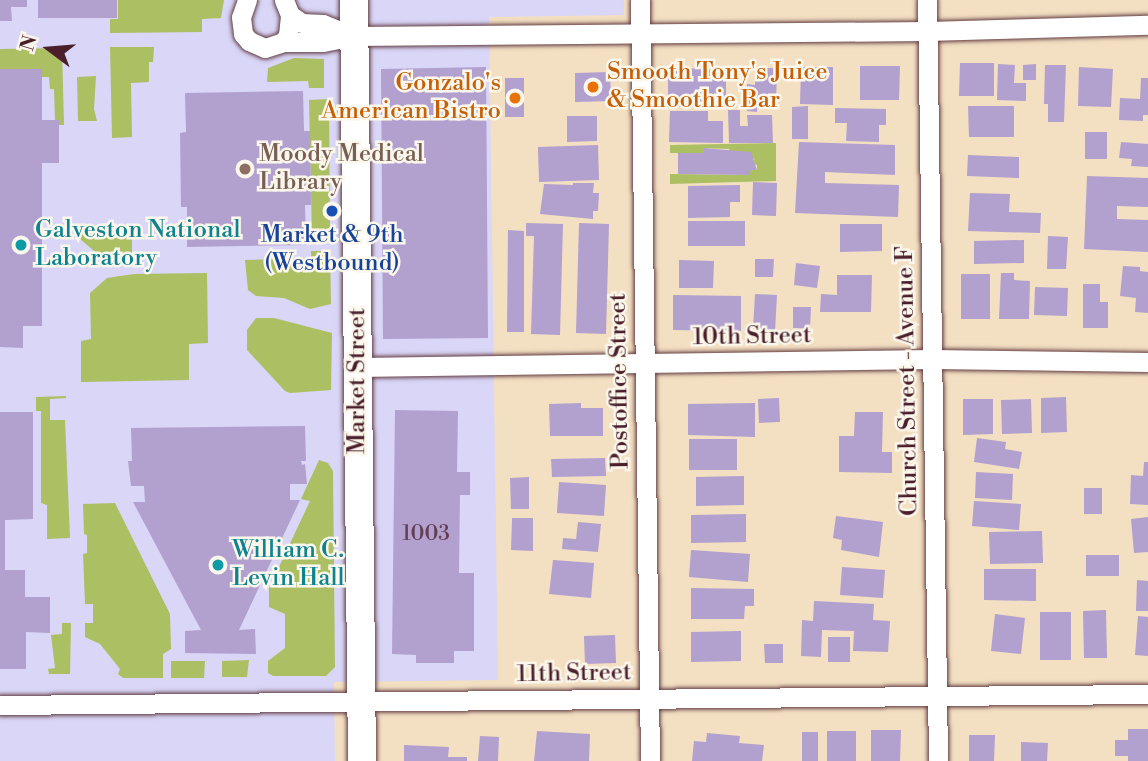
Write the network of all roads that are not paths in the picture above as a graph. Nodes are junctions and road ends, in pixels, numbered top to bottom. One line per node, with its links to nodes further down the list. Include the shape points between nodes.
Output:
1 (247, 0): 10 (street, via 241,27 249,41 265,48)
2 (354, 0): 9 (main road, Market Street)
3 (640, 0): 8 (street, Postoffice Street)
4 (927, 0): 7 (street, Church Street - Avenue F)
5 (287, 8): 9 (street, via 302,23 323,24); 10 (street, via 288,35)
6 (1148, 25): 7 (street)
7 (927, 31): 8 (street); 11 (street, Church Street - Avenue F)
8 (641, 35): 9 (street); 13 (street, Postoffice Street)
9 (354, 36): 10 (street); 14 (main road, Market Street)
10 (283, 42)
11 (933, 359): 12 (street, 10th Street); 13 (street, 10th Street); 16 (street, Church Street - Avenue F)
12 (1148, 362)
13 (645, 363): 14 (street, 10th Street); 17 (street, Postoffice Street)
14 (357, 367): 18 (main road, Market Street)
15 (1148, 694): 16 (street, 11th Street)
16 (937, 695): 17 (street, 11th Street); 22 (street, Church Street - Avenue F)
17 (650, 698): 18 (street, 11th Street); 21 (street, Postoffice Street)
18 (361, 701): 19 (street, 11th Street); 20 (main road, Market Street)
19 (0, 705)
20 (362, 761)
21 (650, 761)
22 (938, 761)

